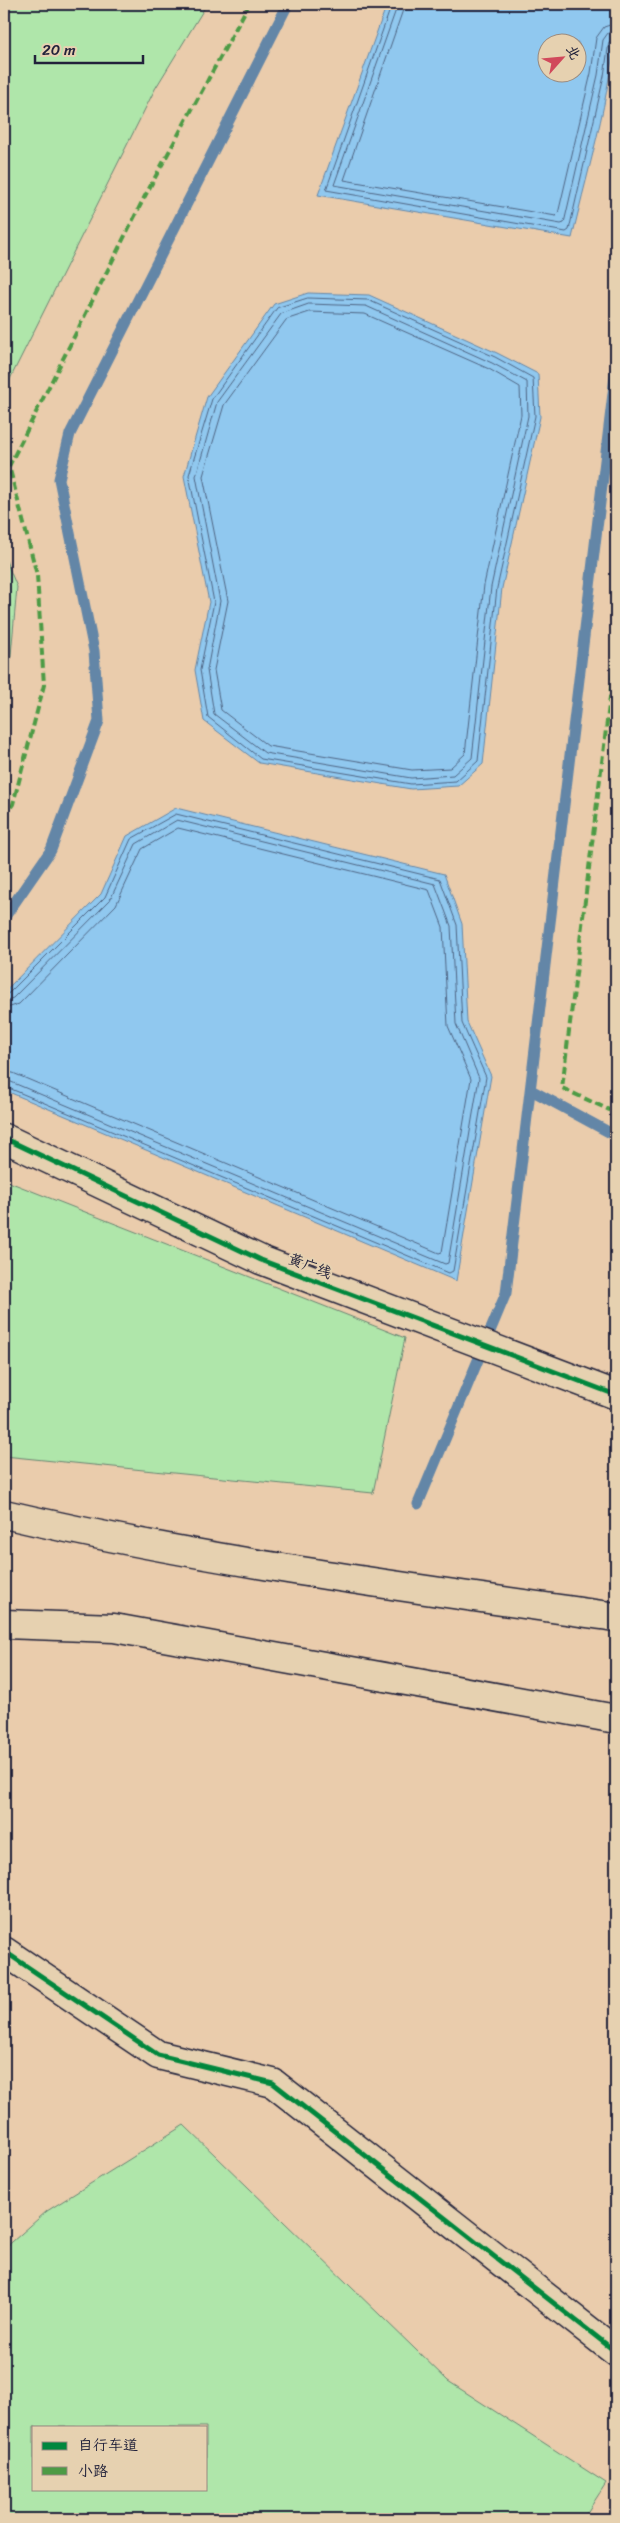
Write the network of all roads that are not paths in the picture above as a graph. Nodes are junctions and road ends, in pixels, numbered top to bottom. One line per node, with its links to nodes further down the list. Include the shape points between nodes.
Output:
1 (4, 1138): 2 (main road, 黄广线, via 260,1260)
2 (616, 1395)
3 (4, 1514): 5 (main road)
4 (4, 1532): 5 (main road)
5 (110, 1539): 7 (main road)
6 (4, 1610): 9 (main road)
7 (616, 1617)
8 (4, 1624): 9 (main road)
9 (114, 1628): 10 (main road)
10 (616, 1719)
11 (4, 1951): 12 (main road, via 158,2055 273,2083)
12 (616, 2352)

